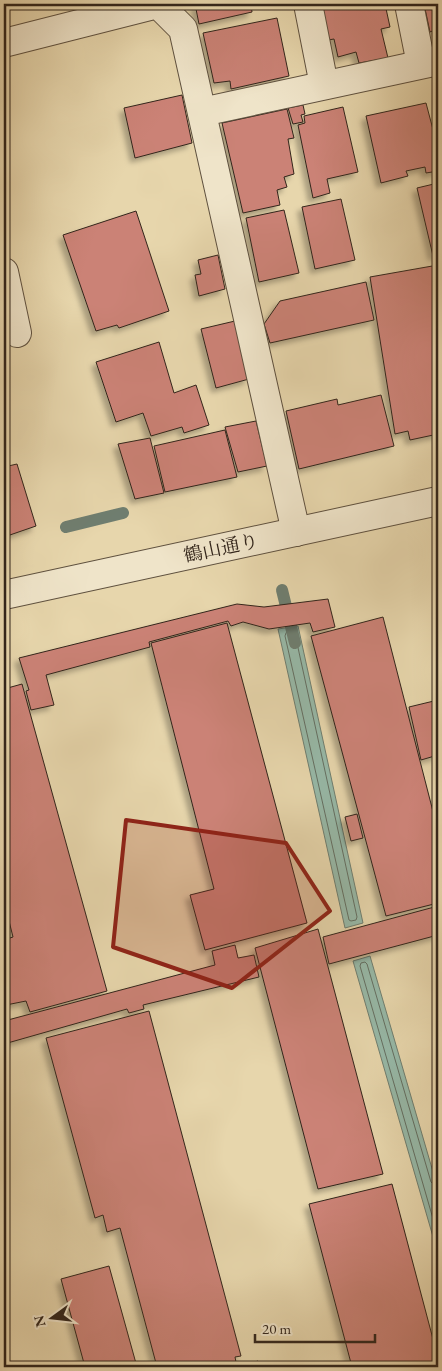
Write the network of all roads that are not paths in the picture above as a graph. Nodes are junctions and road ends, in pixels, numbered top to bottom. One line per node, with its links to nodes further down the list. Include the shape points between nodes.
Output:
1 (308, 4): 5 (street)
2 (409, 4): 4 (street)
3 (4, 43): 6 (street, via 158,4 183,29)
4 (430, 62): 5 (street)
5 (324, 85): 6 (street)
6 (202, 112): 10 (street)
7 (4, 272): 8 (street)
8 (18, 332)
9 (438, 501): 10 (street, 鶴山通り)
10 (296, 532): 11 (street, 鶴山通り)
11 (4, 595)

